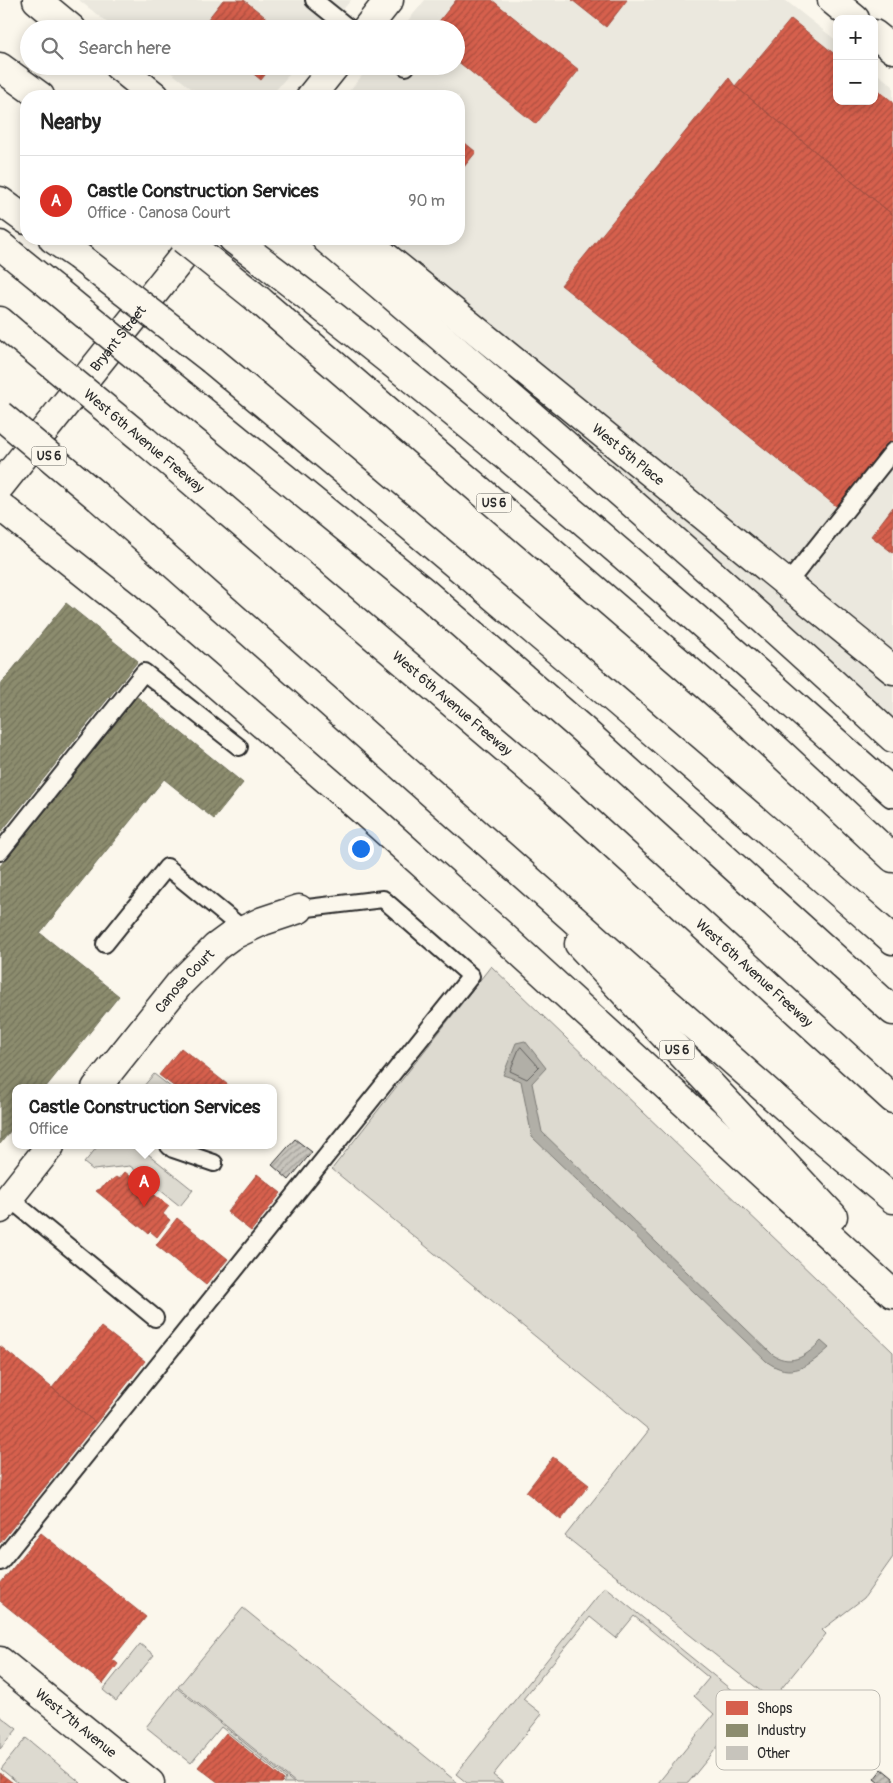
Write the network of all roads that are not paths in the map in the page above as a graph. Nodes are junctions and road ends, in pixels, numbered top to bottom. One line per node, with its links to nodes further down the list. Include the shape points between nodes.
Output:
1 (37, 0): 6 (main road)
2 (314, 0): 7 (lane)
3 (389, 0): 8 (main road)
4 (832, 0): 5 (main road)
5 (850, 15)
6 (61, 20)
7 (339, 20)
8 (373, 20)
9 (878, 37): 10 (main road)
10 (893, 49)
11 (0, 67): 15 (main road)
12 (129, 75): 16 (main road)
13 (328, 75): 17 (main road)
14 (0, 87): 18 (main road)
15 (32, 90)
16 (148, 90)
17 (316, 90)
18 (20, 104)
19 (0, 201): 20 (main road)
20 (20, 216)
21 (0, 245): 45 (main road, bridge, via 422,590 568,716)
22 (62, 245): 43 (main road, bridge, via 212,360 501,601)
23 (190, 245): 40 (main road, US 6, bridge, via 259,300 729,705)
24 (192, 245): 31 (main road, Bryant Street)
25 (241, 245): 37 (main road, via 498,449 669,594)
26 (333, 245): 35 (main road, via 715,576)
27 (371, 245): 33 (main road, West 5th Place)
28 (8, 327): 47 (main road, West 6th Avenue Freeway, bridge, via 554,790)
29 (0, 415): 38 (main road, US 6, bridge, via 99,498)
30 (893, 451): 33 (lane)
31 (0, 486)
32 (0, 506): 54 (main road, via 127,608 356,804)
33 (787, 584): 34 (main road, West 5th Place)
34 (893, 670)
35 (893, 738)
36 (239, 747): 39 (lane, via 144,672)
37 (893, 793)
38 (462, 819): 51 (main road); 53 (main road, US 6)
39 (0, 852)
40 (893, 858)
41 (299, 909): 42 (main road, Canosa Court); 56 (lane, via 383,899 471,976)
42 (244, 930): 44 (lane, via 168,867); 46 (main road, Canosa Court, via 216,947 196,966)
43 (893, 940)
44 (105, 944)
45 (893, 1011)
46 (100, 1084)
47 (893, 1099)
48 (48, 1149): 52 (main road)
49 (173, 1149): 50 (lane)
50 (214, 1164)
51 (893, 1199)
52 (4, 1203): 55 (lane)
53 (893, 1281)
54 (893, 1294)
55 (155, 1318)
56 (0, 1562)
57 (0, 1661): 58 (main road, West 7th Avenue)
58 (150, 1783)

